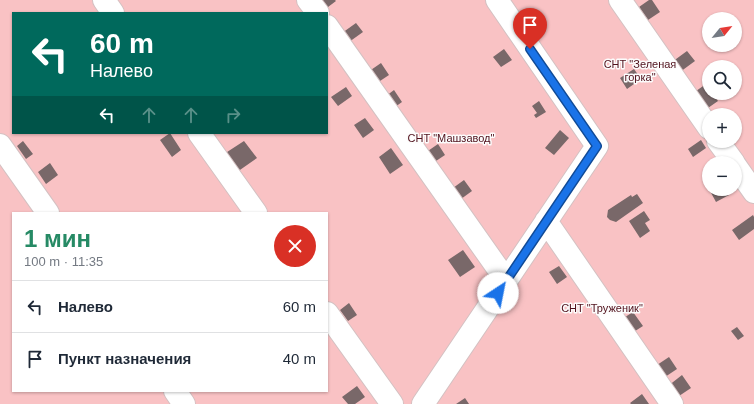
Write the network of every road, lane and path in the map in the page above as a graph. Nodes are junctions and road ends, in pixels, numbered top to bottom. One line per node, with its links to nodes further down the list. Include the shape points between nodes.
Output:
1 (104, 0): 5 (street)
2 (308, 0): 6 (street)
3 (497, 0): 15 (street, via 597,146)
4 (620, 0): 8 (street)
5 (112, 12)
6 (317, 12)
7 (328, 27): 16 (street)
8 (702, 118)
9 (200, 134): 14 (street)
10 (0, 145): 13 (street)
11 (742, 175): 12 (street)
12 (754, 192)
13 (47, 212)
14 (255, 212)
15 (546, 221): 16 (street); 22 (street)
16 (506, 280): 19 (street)
17 (328, 314): 21 (street)
18 (176, 392): 20 (street)
19 (428, 402)
20 (184, 404)
21 (392, 404)
22 (672, 404)

